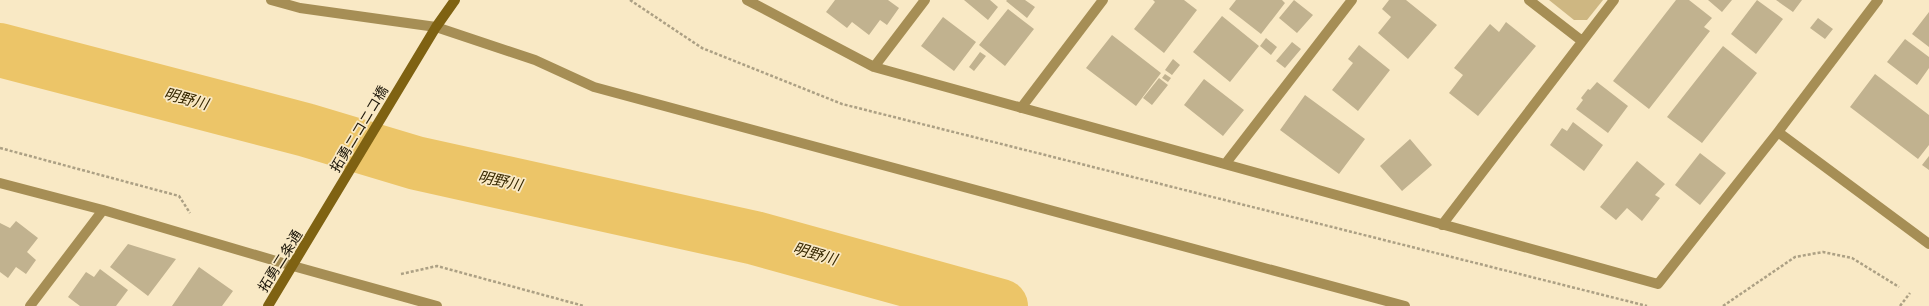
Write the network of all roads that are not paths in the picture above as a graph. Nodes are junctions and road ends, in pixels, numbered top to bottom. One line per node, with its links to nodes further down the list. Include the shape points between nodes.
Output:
1 (271, 0): 10 (street, via 300,8)
2 (455, 0): 10 (street)
3 (747, 0): 12 (street)
4 (925, 0): 12 (street)
5 (1103, 0): 13 (street)
6 (1352, 0): 15 (street)
7 (1529, 0): 11 (street)
8 (1614, 0): 11 (street)
9 (1878, 0): 14 (street)
10 (436, 27): 19 (street, 拓勇ニコニコ橋); 25 (street, via 535,60 594,87)
11 (1582, 41): 18 (street)
12 (874, 66): 13 (street)
13 (1021, 108): 15 (street)
14 (1778, 132): 18 (street, via 1658,284); 20 (street)
15 (1226, 163): 18 (street)
16 (0, 183): 17 (street)
17 (103, 210): 21 (street); 22 (street)
18 (1442, 225)
19 (315, 230): 21 (street, 拓勇二条通)
20 (1929, 244)
21 (293, 266): 23 (street, 拓勇二条通); 24 (street)
22 (30, 306)
23 (268, 306)
24 (437, 306)
25 (1405, 306)

